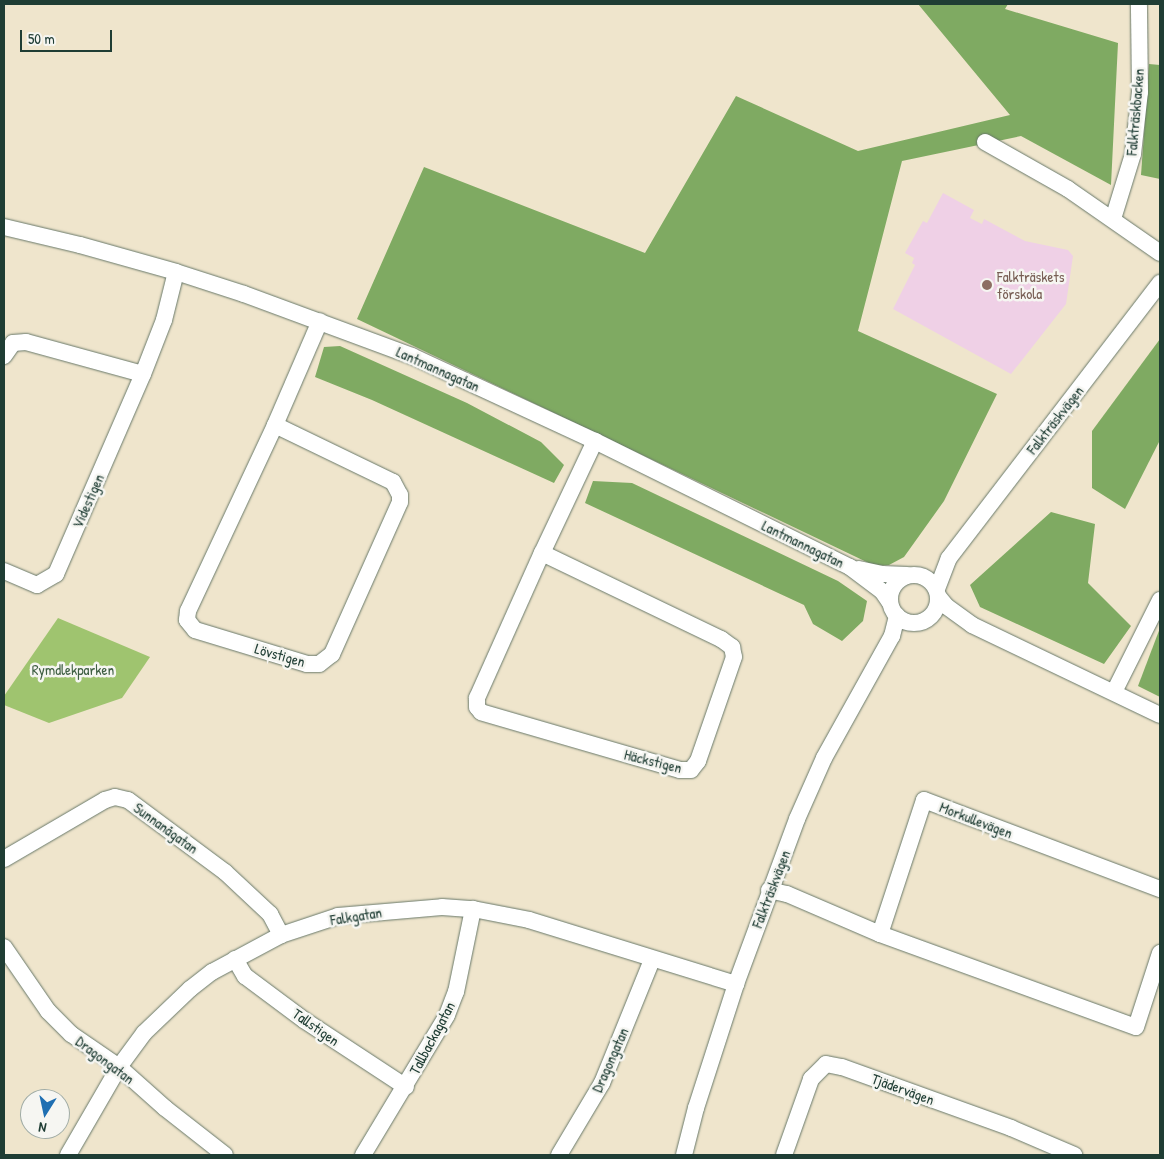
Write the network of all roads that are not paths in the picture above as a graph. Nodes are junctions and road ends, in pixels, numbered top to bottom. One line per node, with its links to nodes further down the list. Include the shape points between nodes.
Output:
1 (1138, 4): 3 (street, Falkträskbacken, via 1140,92 1133,154)
2 (985, 142): 3 (street)
3 (1113, 219): 5 (street)
4 (4, 228): 6 (street, Lantmannagatan)
5 (1160, 253)
6 (176, 272): 8 (street, Lantmannagatan); 10 (street, Videstigen, via 164,320)
7 (1160, 283): 14 (street, Falkträskvägen)
8 (320, 321): 11 (street, Lövstigen); 12 (street, Lantmannagatan, via 412,356)
9 (4, 356): 10 (street, via 13,343 26,342)
10 (144, 374): 16 (street, Videstigen, via 56,574 37,585)
11 (275, 426): 11 (street, Lövstigen, via 188,611 187,620 195,630 307,664 319,664 332,654 400,502 400,495 393,482)
12 (595, 441): 13 (street, Häckstigen); 15 (street, Lantmannagatan)
13 (542, 554): 13 (street, Häckstigen, via 477,698 476,707 500,718 680,770 691,770 698,761 734,657 732,648 721,639)
14 (949, 558): 17 (street); 18 (street)
15 (850, 567): 17 (street, Lantmannagatan, via 882,574); 20 (street, Lantmannagatan)
16 (4, 571)
17 (914, 575): 18 (street, via 928,578); 20 (street, via 896,582 892,588)
18 (938, 592): 20 (street, via 936,610); 21 (street, via 946,606)
19 (1160, 600): 22 (street)
20 (906, 616): 21 (street, via 949,618); 26 (street, Falkträskvägen, via 824,758)
21 (972, 625): 22 (street)
22 (1114, 692): 23 (street)
23 (1160, 715)
24 (4, 859): 29 (street, Sunnanågatan, via 104,800 115,797 128,800 225,872 270,914)
25 (1160, 889): 28 (street, Morkullevägen, via 924,800)
26 (770, 890): 28 (street, via 788,894); 34 (street, Falkträskvägen)
27 (473, 909): 29 (street, Falkgatan, via 442,907 338,916); 33 (street, Falkgatan, via 530,920); 36 (street, Tallbackagatan, via 456,992 447,1015)
28 (880, 934): 31 (street, via 1136,1027)
29 (281, 935): 32 (street, Falkgatan)
30 (4, 947): 35 (street, Dragongatan, via 48,1011 72,1034)
31 (1160, 953)
32 (235, 959): 35 (street, Falkgatan, via 212,972 165,1012 144,1033); 36 (street, Tallstigen, via 245,976 304,1020)
33 (652, 960): 34 (street, Falkgatan); 40 (street, Dragongatan, via 602,1083)
34 (736, 984): 41 (street, Falkträskvägen)
35 (119, 1067): 37 (street, Falkgatan); 38 (street, Dragongatan)
36 (406, 1087): 39 (street, Tallbackagatan)
37 (68, 1155)
38 (225, 1155)
39 (363, 1155)
40 (559, 1155)
41 (684, 1155)
42 (784, 1155): 43 (street, Tjädervägen, via 812,1079 826,1064 1011,1128)
43 (1074, 1155)

